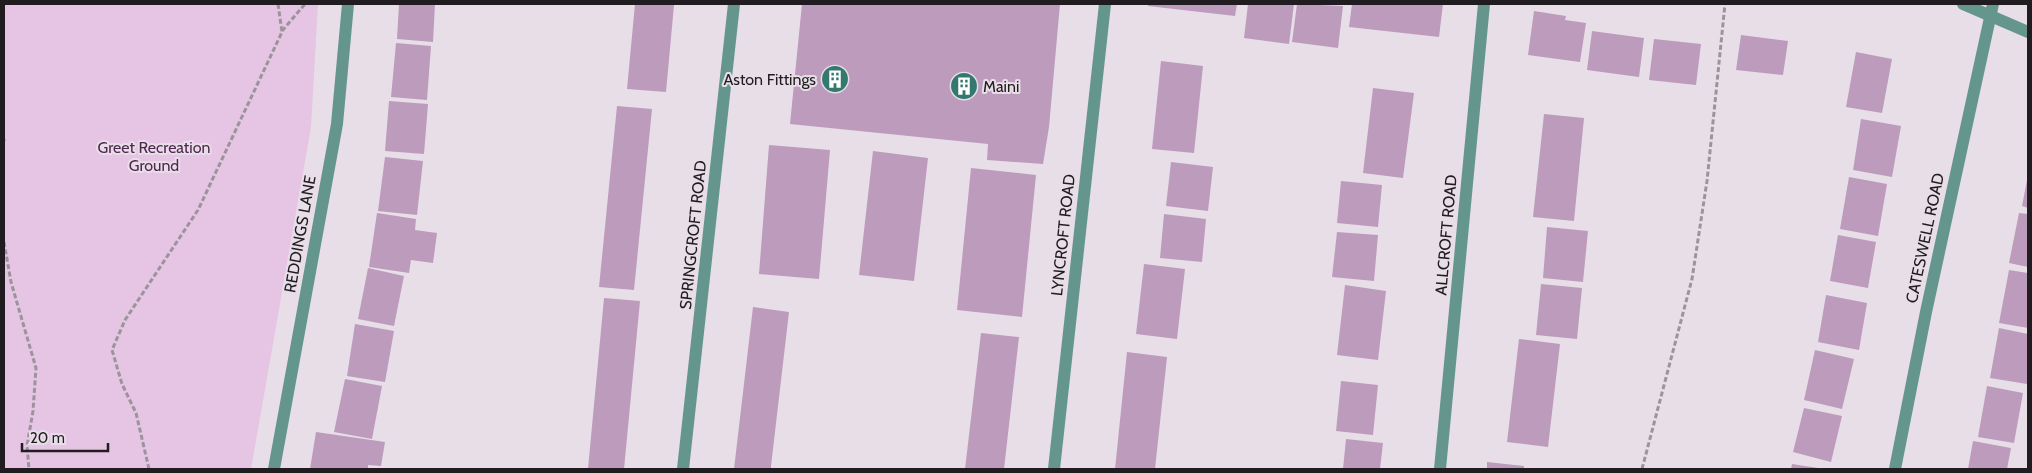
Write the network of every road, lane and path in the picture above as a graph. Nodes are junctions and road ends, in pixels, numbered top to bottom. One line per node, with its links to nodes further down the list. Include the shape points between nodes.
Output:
1 (278, 4): 10 (path)
2 (305, 4): 10 (path)
3 (348, 4): 15 (street, REDDINGS LANE, via 337,124)
4 (734, 4): 16 (street, SPRINGCROFT ROAD)
5 (1105, 4): 17 (street, LYNCROFT ROAD)
6 (1484, 4): 18 (street, ALLCROFT ROAD)
7 (1725, 4): 19 (path, via 1707,181 1692,280)
8 (1962, 4): 9 (street)
9 (1991, 9): 11 (street); 20 (street, CATESWELL ROAD)
10 (282, 32): 14 (path, via 198,210 125,320 112,350 122,384 136,413)
11 (2028, 32)
12 (4, 242): 13 (path, via 11,282 36,368 27,446)
13 (29, 469)
14 (149, 469)
15 (274, 469)
16 (683, 469)
17 (1054, 469)
18 (1440, 469)
19 (1642, 469)
20 (1895, 469)

